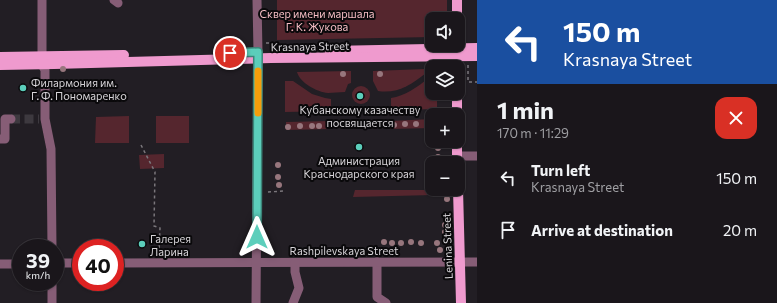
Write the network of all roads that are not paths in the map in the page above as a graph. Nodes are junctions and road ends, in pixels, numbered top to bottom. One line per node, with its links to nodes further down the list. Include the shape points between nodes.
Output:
1 (42, 0): 12 (street)
2 (257, 0): 9 (street)
3 (456, 0): 4 (main road)
4 (457, 12)
5 (477, 48): 6 (main road, Krasnaya Street)
6 (465, 49)
7 (425, 51): 9 (main road, Krasnaya Street)
8 (464, 52): 10 (main road, Krasnaya Street)
9 (258, 55): 12 (main road, Krasnaya Street); 24 (street)
10 (477, 56)
11 (0, 57): 12 (main road, Krasnaya Street)
12 (42, 61): 13 (main road, Krasnaya Street); 19 (street, via 45,70 42,119 51,149)
13 (0, 65)
14 (11, 119): 15 (street, via 5,119 5,139)
15 (0, 139)
16 (477, 156): 17 (street)
17 (465, 158)
18 (458, 196): 21 (main road, Lenina Street)
19 (52, 239)
20 (377, 262): 21 (street, Rashpilevskaya Street); 25 (street, Rashpilevskaya Street); 32 (street, via 377,296)
21 (460, 262): 22 (street, Rashpilevskaya Street); 33 (main road, Lenina Street)
22 (477, 262)
23 (124, 263): 24 (street, Rashpilevskaya Street)
24 (256, 263): 25 (street, Rashpilevskaya Street); 30 (street)
25 (295, 263): 31 (street, via 299,288)
26 (0, 264): 27 (street)
27 (12, 264)
28 (52, 291): 29 (street)
29 (52, 303)
30 (256, 303)
31 (293, 303)
32 (386, 303)
33 (460, 303)

